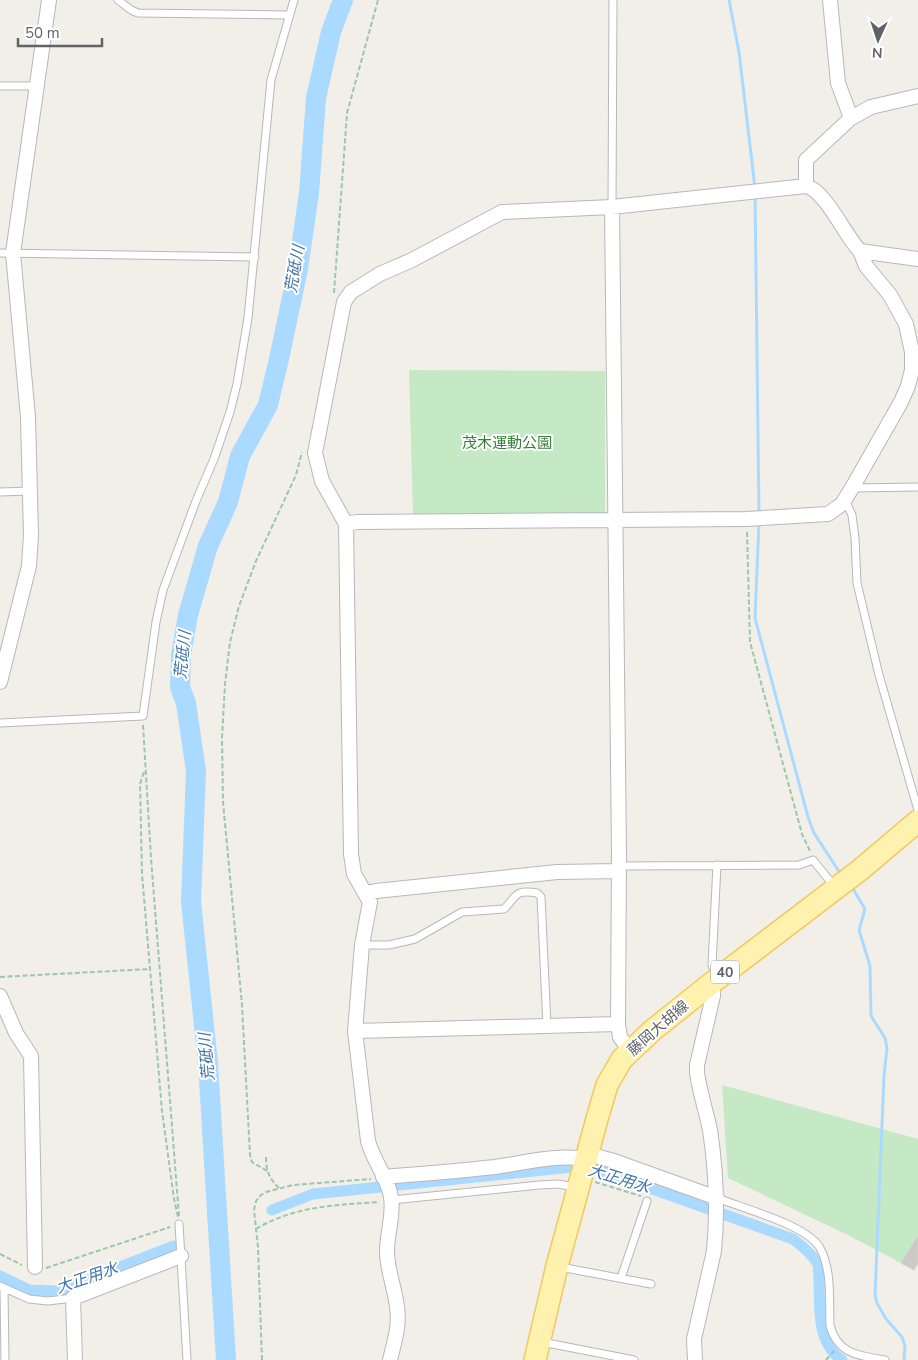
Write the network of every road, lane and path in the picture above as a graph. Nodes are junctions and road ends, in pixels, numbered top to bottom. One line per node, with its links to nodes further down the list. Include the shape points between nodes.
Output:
1 (49, 0): 9 (street)
2 (118, 0): 7 (lane, via 138,13)
3 (294, 0): 7 (lane)
4 (378, 0): 18 (path, via 347,112)
5 (613, 0): 13 (lane)
6 (830, 0): 11 (street, via 838,83)
7 (289, 15): 16 (lane, via 271,80)
8 (0, 86): 9 (lane)
9 (37, 86): 15 (street)
10 (918, 96): 11 (street, via 870,106)
11 (851, 118): 12 (street, via 806,160)
12 (806, 186): 13 (street); 14 (street, via 813,188)
13 (612, 207): 25 (street); 26 (street, via 502,212 350,292 344,302 315,453 322,481)
14 (860, 252): 17 (street); 23 (street, via 906,324 912,370 901,402)
15 (6, 253): 16 (lane); 21 (street, via 28,417)
16 (254, 258): 28 (lane, via 237,384 214,459 163,590)
17 (918, 259)
18 (334, 293)
19 (303, 447): 49 (path, via 296,475 256,561 240,606 230,642 222,738 250,1155 252,1162)
20 (918, 487): 23 (lane)
21 (30, 491): 22 (lane); 27 (street, via 29,566)
22 (0, 492)
23 (848, 494): 24 (street, via 842,504 828,514); 31 (lane, via 855,538 857,583 879,675)
24 (746, 519): 25 (street); 33 (path, via 750,642 802,834)
25 (614, 520): 26 (street); 35 (street)
26 (346, 524): 37 (street, via 351,854 354,874)
27 (0, 682)
28 (143, 716): 29 (lane); 30 (path)
29 (0, 724)
30 (145, 769): 39 (path, via 140,784 142,874); 55 (path)
31 (918, 810)
32 (918, 820): 36 (main road, 藤岡大胡線 / 40)
33 (813, 860): 34 (lane, via 799,865); 36 (lane)
34 (717, 865): 35 (lane); 41 (lane, via 712,969)
35 (618, 869): 37 (street, via 557,872); 43 (street)
36 (836, 888): 41 (main road, 藤岡大胡線 / 40)
37 (366, 894): 38 (street, via 370,902)
38 (362, 945): 44 (lane, via 405,942 462,912 504,909 515,895 537,893 541,897); 45 (street)
39 (151, 969): 40 (path); 55 (path, via 162,1110)
40 (0, 977)
41 (715, 980): 46 (main road, 藤岡大胡線 / 40); 53 (street, via 696,1073 710,1131)
42 (0, 996): 60 (street, via 16,1033 31,1056)
43 (618, 1024): 44 (street); 46 (street, via 620,1037)
44 (547, 1026): 45 (street)
45 (355, 1031): 50 (street, via 368,1141)
46 (630, 1051): 48 (main road, 藤岡大胡線 / 40, via 607,1086)
47 (266, 1158): 49 (path)
48 (584, 1169): 50 (street, via 578,1158 554,1159); 52 (lane, via 558,1184); 53 (street, via 614,1161); 54 (path, via 645,1197); 59 (main road, 藤岡大胡線 / 40)
49 (267, 1171): 51 (path)
50 (385, 1179): 51 (path); 52 (street)
51 (279, 1188): 56 (path, via 261,1195 256,1201)
52 (391, 1198): 56 (path, via 306,1209 271,1220); 72 (street, via 388,1258 398,1322)
53 (717, 1200): 74 (street, via 714,1251 694,1339); 75 (lane, via 796,1228 815,1241 821,1248 827,1272 832,1334 846,1351)
54 (647, 1201): 61 (lane)
55 (179, 1224): 58 (lane); 60 (path, via 46,1268)
56 (256, 1230): 71 (path)
57 (0, 1254): 60 (path, via 23,1266)
58 (182, 1256): 64 (street); 70 (lane)
59 (557, 1266): 61 (lane); 66 (main road, 藤岡大胡線 / 40)
60 (35, 1267)
61 (621, 1278): 62 (lane)
62 (651, 1284)
63 (2, 1287): 64 (lane, via 38,1301); 68 (lane)
64 (73, 1298): 69 (street)
65 (838, 1347): 67 (path)
66 (537, 1350): 73 (lane)
67 (826, 1359)
68 (5, 1360)
69 (75, 1360)
70 (187, 1360)
71 (262, 1360)
72 (390, 1360)
73 (634, 1360)
74 (695, 1360)
75 (884, 1360)

